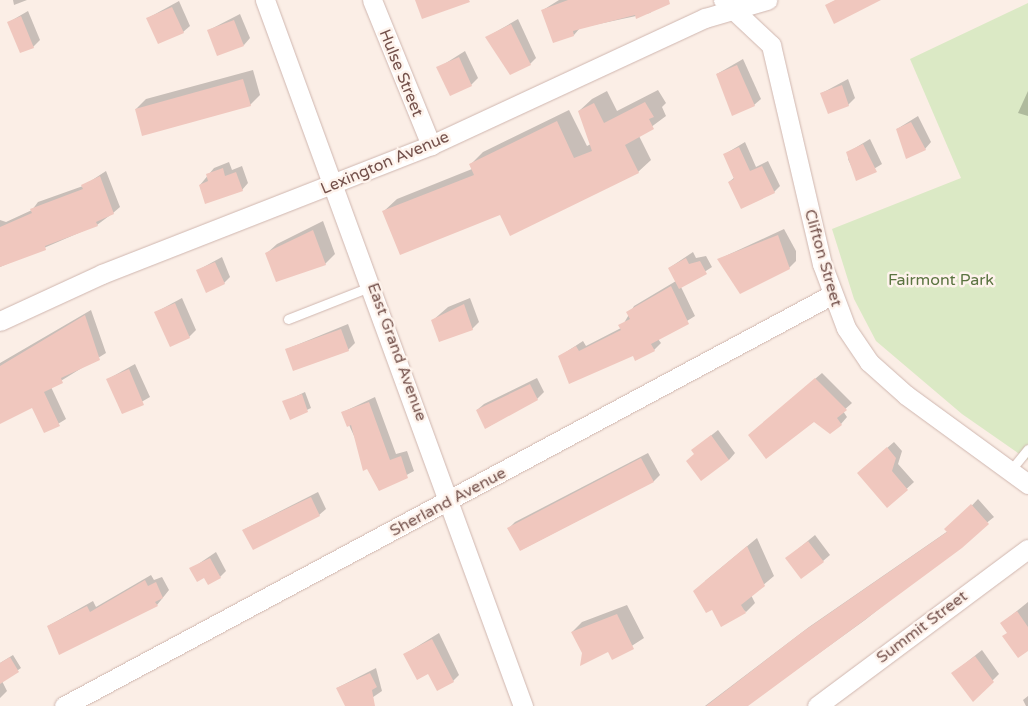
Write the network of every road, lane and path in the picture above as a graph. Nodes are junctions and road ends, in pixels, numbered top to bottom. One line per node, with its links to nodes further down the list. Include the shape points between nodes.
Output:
1 (265, 0): 6 (street, East Grand Avenue)
2 (372, 0): 5 (street, Hulse Street)
3 (767, 0): 4 (street, Lexington Avenue)
4 (729, 6): 5 (street, Lexington Avenue); 8 (street, Clifton Street, via 760,30 778,66)
5 (430, 145): 6 (street, Lexington Avenue)
6 (336, 184): 7 (street, East Grand Avenue); 10 (street, Lexington Avenue, via 102,274)
7 (372, 286): 9 (lane); 14 (street, East Grand Avenue)
8 (830, 295): 12 (street, Clifton Street, via 869,362); 14 (street, Sherland Avenue)
9 (288, 319)
10 (0, 321)
11 (1028, 449): 12 (lane)
12 (1008, 474): 13 (street, Clifton Street)
13 (1028, 484)
14 (450, 501): 16 (street, Sherland Avenue); 17 (street, East Grand Avenue)
15 (1028, 549): 18 (street, Summit Street)
16 (64, 706)
17 (523, 706)
18 (817, 706)

